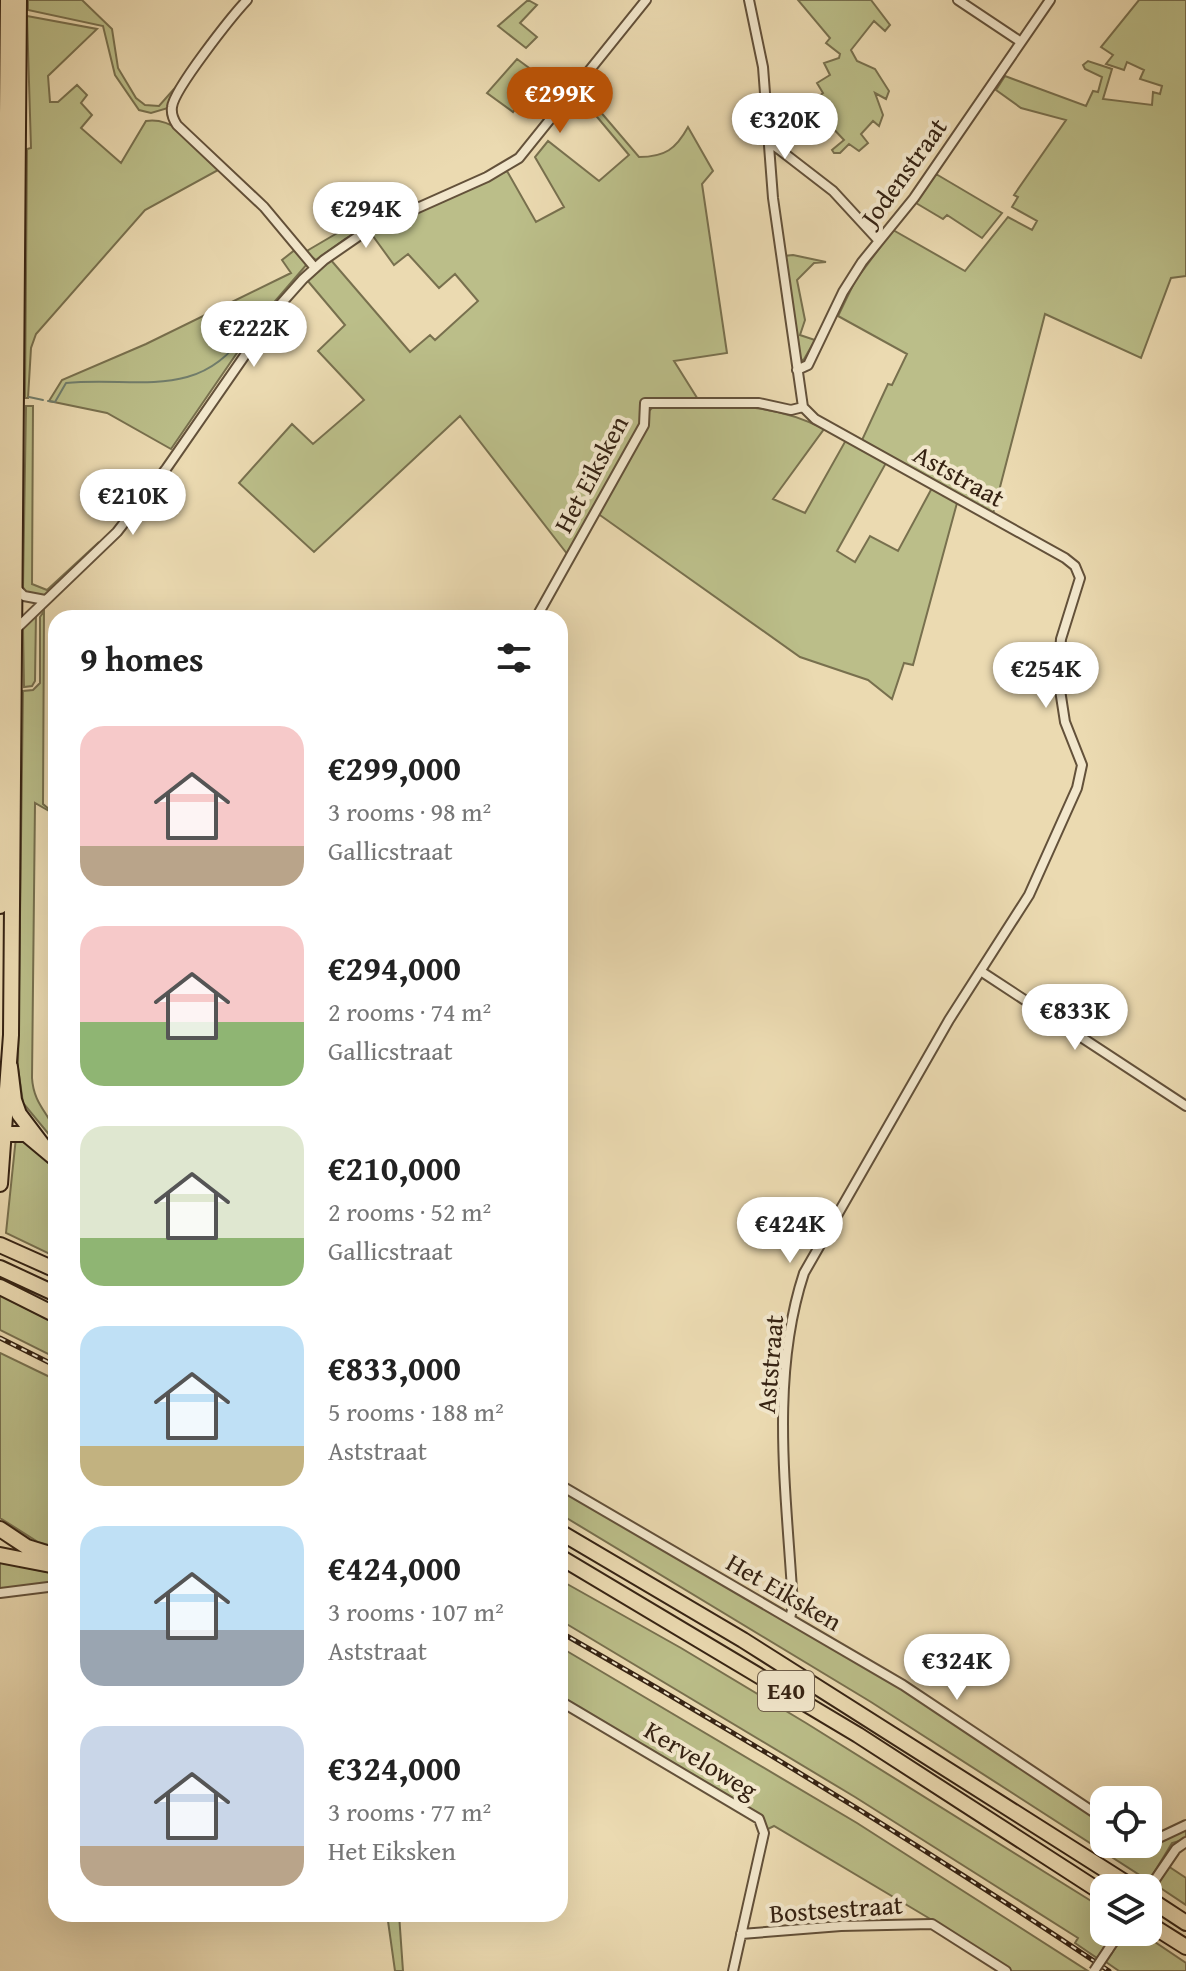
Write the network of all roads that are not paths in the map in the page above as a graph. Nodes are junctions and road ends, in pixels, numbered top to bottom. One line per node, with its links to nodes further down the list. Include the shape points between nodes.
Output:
1 (8, 0): 17 (highway)
2 (19, 0): 14 (highway)
3 (247, 0): 11 (street, via 174,100 173,119 264,207)
4 (646, 0): 11 (street, via 519,158 366,231)
5 (749, 0): 9 (street, via 763,67)
6 (958, 0): 8 (street)
7 (1050, 0): 8 (street, Jodenstraat)
8 (1021, 42): 10 (street, Jodenstraat)
9 (767, 140): 10 (street, via 833,191); 12 (street)
10 (879, 241): 12 (street, Jodenstraat, via 843,292 808,365)
11 (315, 268): 15 (street, via 279,306 117,532)
12 (797, 370): 13 (street)
13 (803, 407): 16 (street, Het Eiksken, via 645,403 644,425); 20 (street, Aststraat, via 815,419 1065,558 1080,578 1061,639 1058,677 1081,774 1029,895)
14 (16, 588): 15 (street, via 24,596); 17 (highway)
15 (45, 600): 17 (street)
16 (540, 610)
17 (7, 636): 18 (highway); 21 (highway)
18 (2, 675): 19 (highway)
19 (0, 906)
20 (982, 972): 22 (street); 42 (street, Aststraat, via 804,1273 797,1296 788,1335 784,1408)
21 (10, 1067): 23 (highway); 24 (highway, via 19,1114)
22 (1186, 1106)
23 (3, 1133): 24 (highway, via 26,1134); 26 (highway)
24 (44, 1147): 25 (highway)
25 (48, 1151)
26 (0, 1184)
27 (0, 1245): 28 (highway)
28 (48, 1266)
29 (0, 1268): 31 (highway)
30 (0, 1287): 32 (highway)
31 (48, 1290)
32 (48, 1311)
33 (568, 1490): 42 (street, Het Eiksken)
34 (0, 1529): 36 (highway)
35 (568, 1537): 48 (highway, E40, via 756,1648)
36 (48, 1554)
37 (0, 1555): 39 (highway)
38 (568, 1562): 50 (highway, E40, via 858,1735)
39 (48, 1564)
40 (48, 1587): 41 (street)
41 (0, 1593)
42 (790, 1618): 44 (street, Het Eiksken, via 903,1685)
43 (568, 1706): 54 (street, Kerveloweg, via 759,1819 764,1833)
44 (1090, 1810)
45 (1186, 1825): 46 (street)
46 (1162, 1836)
47 (1186, 1842): 49 (street)
48 (1112, 1874)
49 (1159, 1874)
50 (1090, 1885)
51 (1162, 1907): 52 (highway)
52 (1186, 1923)
53 (1162, 1932): 56 (highway)
54 (741, 1934): 57 (street, Bostsestraat); 58 (street, Bostsestraat, via 932,1924)
55 (1111, 1946): 59 (street, bridge)
56 (1186, 1947)
57 (733, 1971)
58 (1006, 1971)
59 (1094, 1971)

